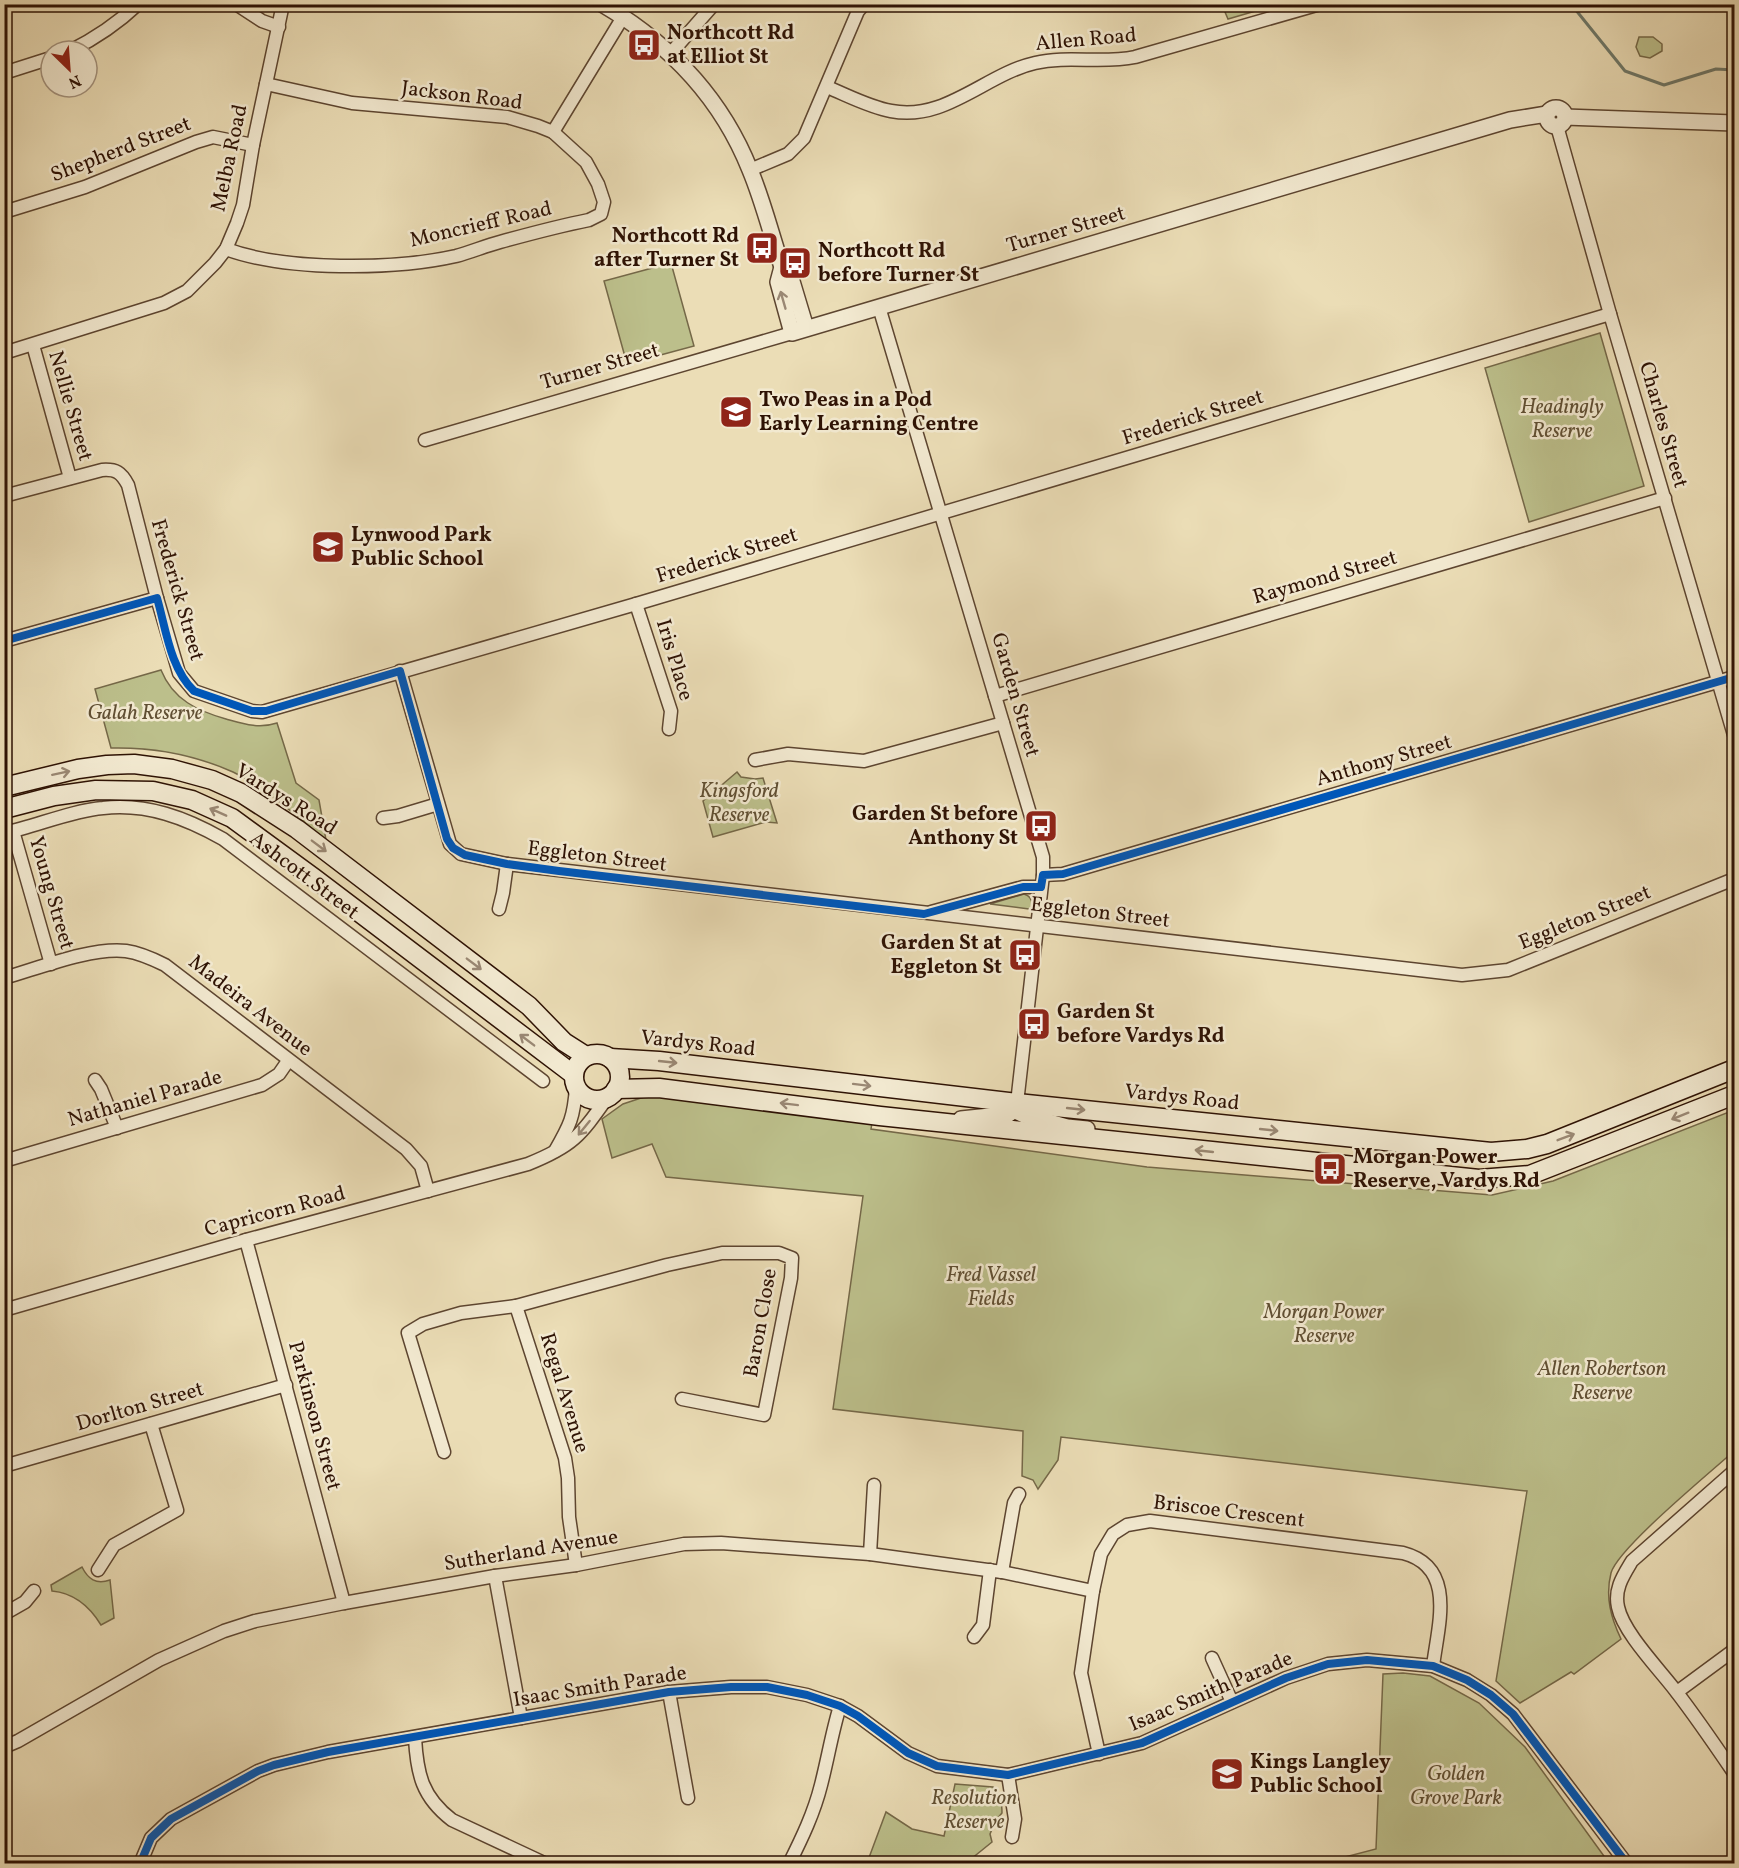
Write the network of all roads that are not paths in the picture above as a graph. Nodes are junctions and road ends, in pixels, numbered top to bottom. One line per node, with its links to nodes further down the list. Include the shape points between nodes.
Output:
1 (138, 4): 10 (street)
2 (236, 4): 9 (street)
3 (283, 4): 9 (street, Melba Road)
4 (602, 4): 8 (street)
5 (714, 4): 11 (street)
6 (864, 4): 15 (street)
7 (1320, 4): 15 (street, Allen Road, via 1135,57 1028,64 921,112 889,111)
8 (623, 17): 11 (street); 18 (street)
9 (279, 27): 14 (street, Melba Road)
10 (94, 39)
11 (671, 53): 20 (street, via 721,113)
12 (39, 62): 13 (street)
13 (4, 73)
14 (266, 84): 18 (street, Jackson Road, via 352,103 507,117); 19 (street, Melba Road)
15 (827, 87): 20 (street, via 800,144 781,158)
16 (1561, 121): 17 (street); 24 (street, Turner Street, via 1549,123 1546,114 1510,120); 25 (street, Charles Street)
17 (1734, 123)
18 (553, 132): 22 (street, Jackson Road, via 586,162 604,202)
19 (253, 145): 21 (street, Shepherd Street, via 213,137 85,187); 23 (street, Melba Road, via 243,205)
20 (750, 170): 26 (street, via 782,267 791,278)
21 (4, 212)
22 (601, 213): 23 (street, Moncrieff Road, via 589,220 418,262 278,262)
23 (226, 249): 27 (street, Melba Road, via 187,291 164,303)
24 (879, 307): 26 (street, Turner Street); 33 (street, Garden Street)
25 (1610, 314): 32 (street, Charles Street); 33 (street, Frederick Street)
26 (799, 331): 29 (street, Turner Street)
27 (33, 345): 28 (street, Melba Road); 30 (street, Nellie Street)
28 (4, 353)
29 (425, 440)
30 (70, 478): 31 (street, Frederick Street); 34 (street, Frederick Street, via 102,470 121,473 128,485)
31 (4, 496)
32 (1665, 498): 39 (street, Charles Street); 40 (street, Raymond Street)
33 (941, 513): 35 (street, Frederick Street); 40 (street, Garden Street)
34 (157, 598): 36 (street); 37 (street, Frederick Street, via 176,666 187,684 194,691 252,711 266,711)
35 (636, 604): 37 (street, Frederick Street); 42 (street, Iris Place, via 671,711)
36 (4, 641)
37 (400, 671): 46 (street, Eggleton Street)
38 (1734, 677): 39 (street, Anthony Street)
39 (1719, 682): 43 (street, Charles Street); 52 (street, Anthony Street)
40 (995, 696): 41 (street, Garden Street)
41 (1003, 723): 44 (street, via 864,761 788,753); 52 (street, Garden Street, via 1041,849)
42 (669, 729)
43 (1734, 735)
44 (755, 760)
45 (4, 787): 58 (main road, Vardys Road, one-way to 58, via 78,769 134,764 202,777 241,793 314,842 529,1006 564,1042)
46 (438, 804): 48 (street); 50 (street, Eggleton Street, via 453,848 465,855)
47 (4, 809): 64 (main road, Vardys Road, one-way to 47, via 232,818 192,800 153,791 96,790)
48 (383, 818)
49 (9, 832): 56 (street, Young Street); 63 (street, Ashcott Street, via 102,808 129,807 183,818 223,839)
50 (507, 864): 53 (street); 54 (street, Eggleton Street)
51 (1734, 879): 55 (street, Eggleton Street, via 1508,970 1462,975)
52 (1042, 881): 54 (street, Anthony Street); 55 (street, Garden Street)
53 (498, 909)
54 (924, 914): 55 (street, Eggleton Street)
55 (1037, 925): 67 (street, Garden Street)
56 (51, 964): 57 (street, Madeira Avenue); 60 (street, Madeira Avenue, via 110,950 142,954 165,965)
57 (4, 978)
58 (586, 1056): 59 (main road); 64 (main road, via 577,1064)
59 (610, 1058): 65 (main road, via 619,1069 619,1083); 67 (main road, Vardys Road, one-way to 67)
60 (288, 1061): 69 (street, Nathaniel Parade, via 279,1074 262,1085); 73 (street, Madeira Avenue, via 406,1149 421,1166)
61 (1734, 1069): 67 (main road, Vardys Road, one-way to 61, via 1501,1152 1547,1144)
62 (95, 1080): 69 (street)
63 (543, 1081)
64 (575, 1081): 65 (main road, via 586,1097 600,1100); 71 (street, via 574,1111)
65 (612, 1093): 68 (main road, one-way to 65, via 659,1088); 71 (street, Capricorn Road, one-way to 71, via 582,1132)
66 (1734, 1095): 70 (main road, one-way to 70, via 1516,1178 1464,1178)
67 (1017, 1103): 68 (street, via 1014,1111 1004,1115); 70 (street, via 1018,1112 1031,1118 1111,1132)
68 (932, 1121): 70 (main road)
69 (117, 1128): 72 (street, Nathaniel Parade)
70 (1132, 1143)
71 (555, 1151): 73 (street, Capricorn Road, via 528,1164)
72 (4, 1161)
73 (428, 1191): 74 (street, Capricorn Road)
74 (246, 1240): 76 (street, Capricorn Road); 77 (street, Parkinson Street)
75 (516, 1306): 78 (street, Baron Close, via 722,1253 779,1253 792,1258 764,1414); 80 (street, via 461,1313 423,1324 408,1333); 86 (street, Regal Avenue, via 565,1458)
76 (4, 1310)
77 (286, 1385): 79 (street, Dorlton Street); 92 (street, Parkinson Street)
78 (682, 1398)
79 (151, 1424): 81 (street, Dorlton Street); 87 (street, via 177,1510 114,1545)
80 (444, 1452)
81 (4, 1466)
82 (1734, 1471): 99 (street, via 1632,1561 1616,1593 1618,1609 1628,1630)
83 (874, 1485): 85 (street)
84 (1019, 1494): 88 (street)
85 (870, 1554): 86 (street, Sutherland Avenue, via 684,1544); 88 (street, Sutherland Avenue)
86 (576, 1565): 89 (street, Sutherland Avenue)
87 (98, 1570)
88 (996, 1571): 91 (street, Sutherland Avenue); 94 (street, via 983,1625)
89 (495, 1576): 92 (street, Sutherland Avenue); 102 (street)
90 (34, 1591): 93 (street, via 25,1602)
91 (1093, 1591): 97 (street, Briscoe Crescent, via 1101,1554 1113,1534 1143,1521 1403,1553 1426,1564 1439,1586); 105 (street, Briscoe Crescent, via 1081,1673)
92 (344, 1603): 104 (street, Sutherland Avenue, via 224,1630 159,1660)
93 (4, 1614)
94 (974, 1637)
95 (1734, 1650): 99 (street)
96 (1212, 1658): 100 (street)
97 (1433, 1666): 100 (street, Isaac Smith Parade, via 1368,1660 1328,1664); 113 (street, Isaac Smith Parade, via 1467,1680 1513,1714)
98 (669, 1692): 101 (street, Isaac Smith Parade, via 767,1687); 102 (street, Isaac Smith Parade); 108 (street)
99 (1677, 1692): 106 (street)
100 (1232, 1702): 105 (street, Isaac Smith Parade, via 1159,1737)
101 (840, 1706): 107 (street, Isaac Smith Parade, via 921,1760 951,1769); 112 (street, via 815,1806)
102 (521, 1718): 103 (street, Isaac Smith Parade)
103 (415, 1738): 110 (street, Isaac Smith Parade, via 328,1752 258,1771 171,1819 151,1838); 111 (street, via 422,1785 440,1811)
104 (4, 1747)
105 (1100, 1754): 107 (street, Isaac Smith Parade)
106 (1734, 1773)
107 (1008, 1775): 109 (street, via 1015,1819)
108 (688, 1798)
109 (1012, 1837)
110 (140, 1863)
111 (546, 1863)
112 (789, 1863)
113 (1627, 1863)

